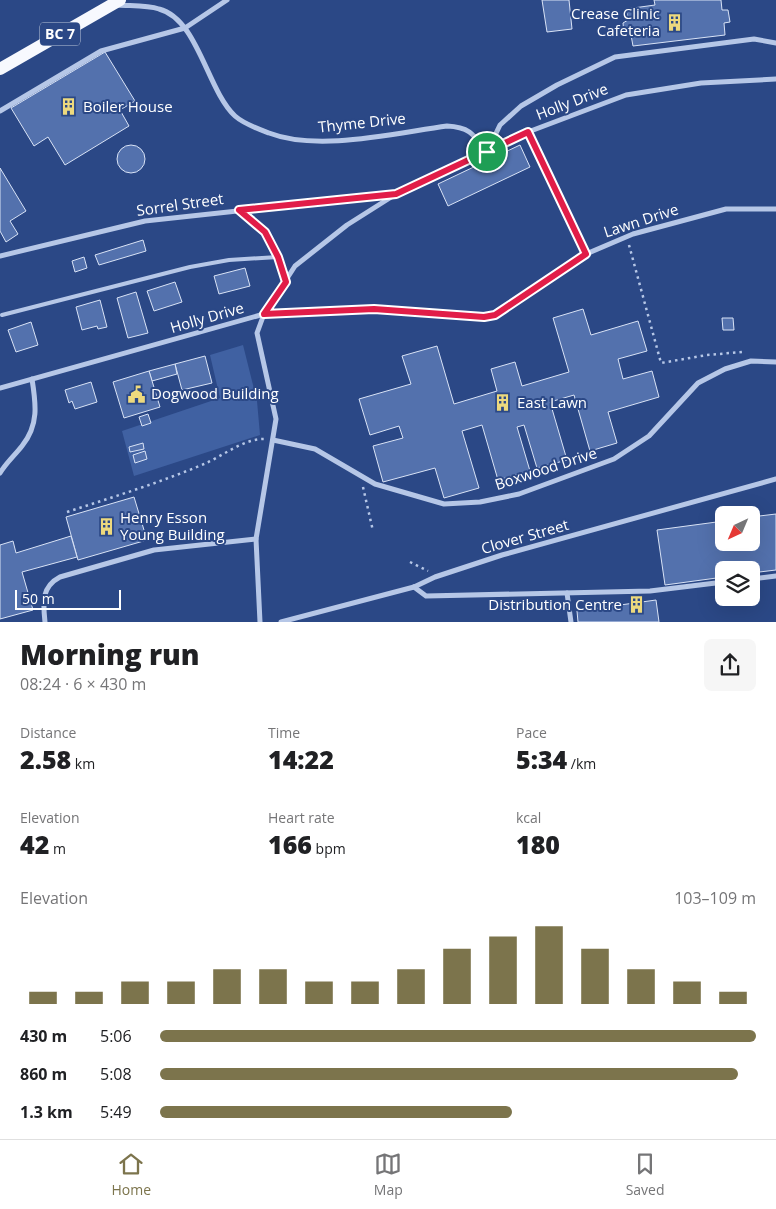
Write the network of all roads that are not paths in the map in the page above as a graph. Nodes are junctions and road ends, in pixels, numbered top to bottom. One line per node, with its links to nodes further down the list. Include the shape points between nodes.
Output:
1 (226, 0): 3 (street)
2 (116, 2): 3 (street, Thyme Drive, via 160,9); 5 (main road, BC 7)
3 (185, 28): 7 (street, via 101,51); 8 (street, Thyme Drive, via 222,98 236,116 271,134 333,141 463,126 474,134)
4 (776, 43): 8 (street, via 754,39 615,57 521,106 500,125)
5 (0, 68)
6 (776, 79): 8 (street, Holly Drive, via 701,83 626,95 528,132)
7 (0, 111)
8 (487, 152): 9 (street, Holly Drive)
9 (396, 194): 11 (street, Sorrel Street); 14 (street, Holly Drive, via 347,225 310,254 295,266)
10 (776, 209): 15 (street, Lawn Drive, via 726,209 633,234 586,254 495,315 484,317 374,309)
11 (239, 210): 12 (street, Sorrel Street, via 144,221); 13 (street, via 265,232)
12 (0, 256)
13 (278, 257): 14 (street); 16 (lane, via 229,260 190,267)
14 (286, 282): 15 (street, Holly Drive)
15 (264, 314): 18 (street, Holly Drive); 20 (street, via 257,333 276,419)
16 (2, 315)
17 (776, 362): 20 (street, Boxwood Drive, via 751,361 725,369 698,383 649,436 614,459 519,494 480,502 444,504 375,484 315,449)
18 (32, 379): 19 (street, Holly Drive); 21 (street, via 36,402 32,431)
19 (0, 388)
20 (273, 440): 25 (street)
21 (0, 473)
22 (776, 479): 23 (street, Clover Street)
23 (766, 484): 24 (street); 29 (street, Clover Street, via 502,555 434,577)
24 (776, 484)
25 (256, 539): 31 (street, via 154,550 60,577 53,580 45,593); 32 (street)
26 (776, 576): 27 (street)
27 (760, 578)
28 (715, 583): 30 (street, via 666,589)
29 (414, 587): 30 (street, via 426,596); 33 (street, Clover Street)
30 (567, 593): 34 (street)
31 (45, 622)
32 (260, 622)
33 (281, 622)
34 (571, 622)

